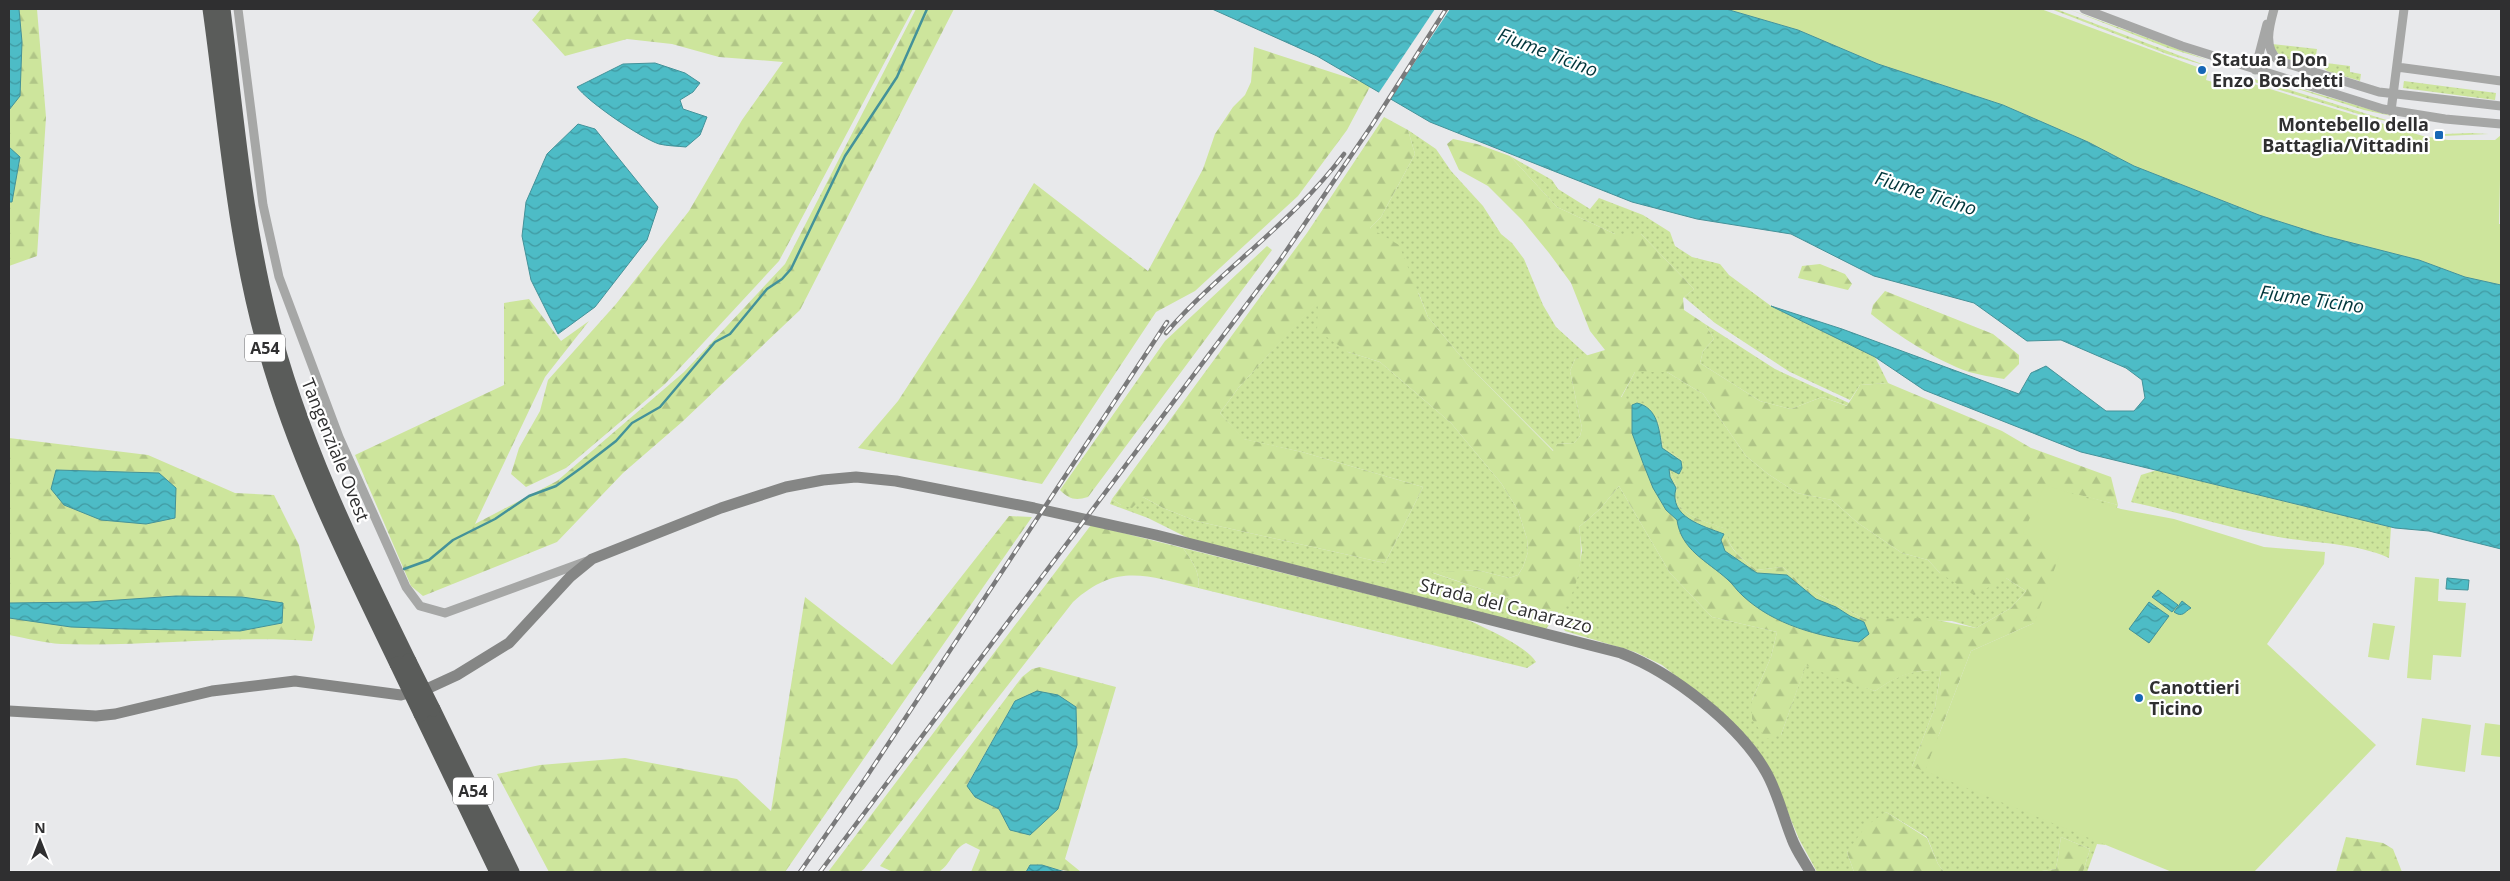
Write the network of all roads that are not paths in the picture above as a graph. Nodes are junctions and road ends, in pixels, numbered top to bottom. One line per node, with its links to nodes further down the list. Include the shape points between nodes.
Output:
1 (210, 9): 17 (highway, Tangenziale Ovest / A54, via 244,255 265,350 306,469)
2 (223, 9): 17 (highway, Tangenziale Ovest / A54, via 257,262 290,390 317,467)
3 (238, 9): 15 (street, via 264,205 279,277 339,438 406,587 420,606 445,613)
4 (2084, 9): 8 (street)
5 (2404, 9): 7 (street)
6 (2273, 12): 8 (street); 10 (street, via 2268,47 2271,55 2279,61 2363,88)
7 (2397, 67): 9 (street); 10 (street)
8 (2252, 69): 12 (street)
9 (2501, 81)
10 (2394, 93): 11 (street); 12 (street)
11 (2501, 106)
12 (2392, 111): 13 (street, via 2445,120)
13 (2501, 124)
14 (592, 559): 15 (street); 16 (street, Strada del Canarazzo); 22 (street, Strada del Canarazzo, via 721,508 786,487 856,477 1092,520 1606,649 1641,660 1680,684 1754,754 1766,772 1793,841)
15 (543, 576): 16 (street, via 554,580)
16 (559, 588): 18 (street, Strada del Canarazzo, via 509,643 457,675 402,695 295,682 212,691 96,716)
17 (403, 663): 19 (highway, Tangenziale Ovest / A54, bridge)
18 (9, 711)
19 (427, 711): 20 (highway, Tangenziale Ovest / A54); 21 (highway, Tangenziale Ovest / A54)
20 (497, 872)
21 (512, 872)
22 (1810, 872)

